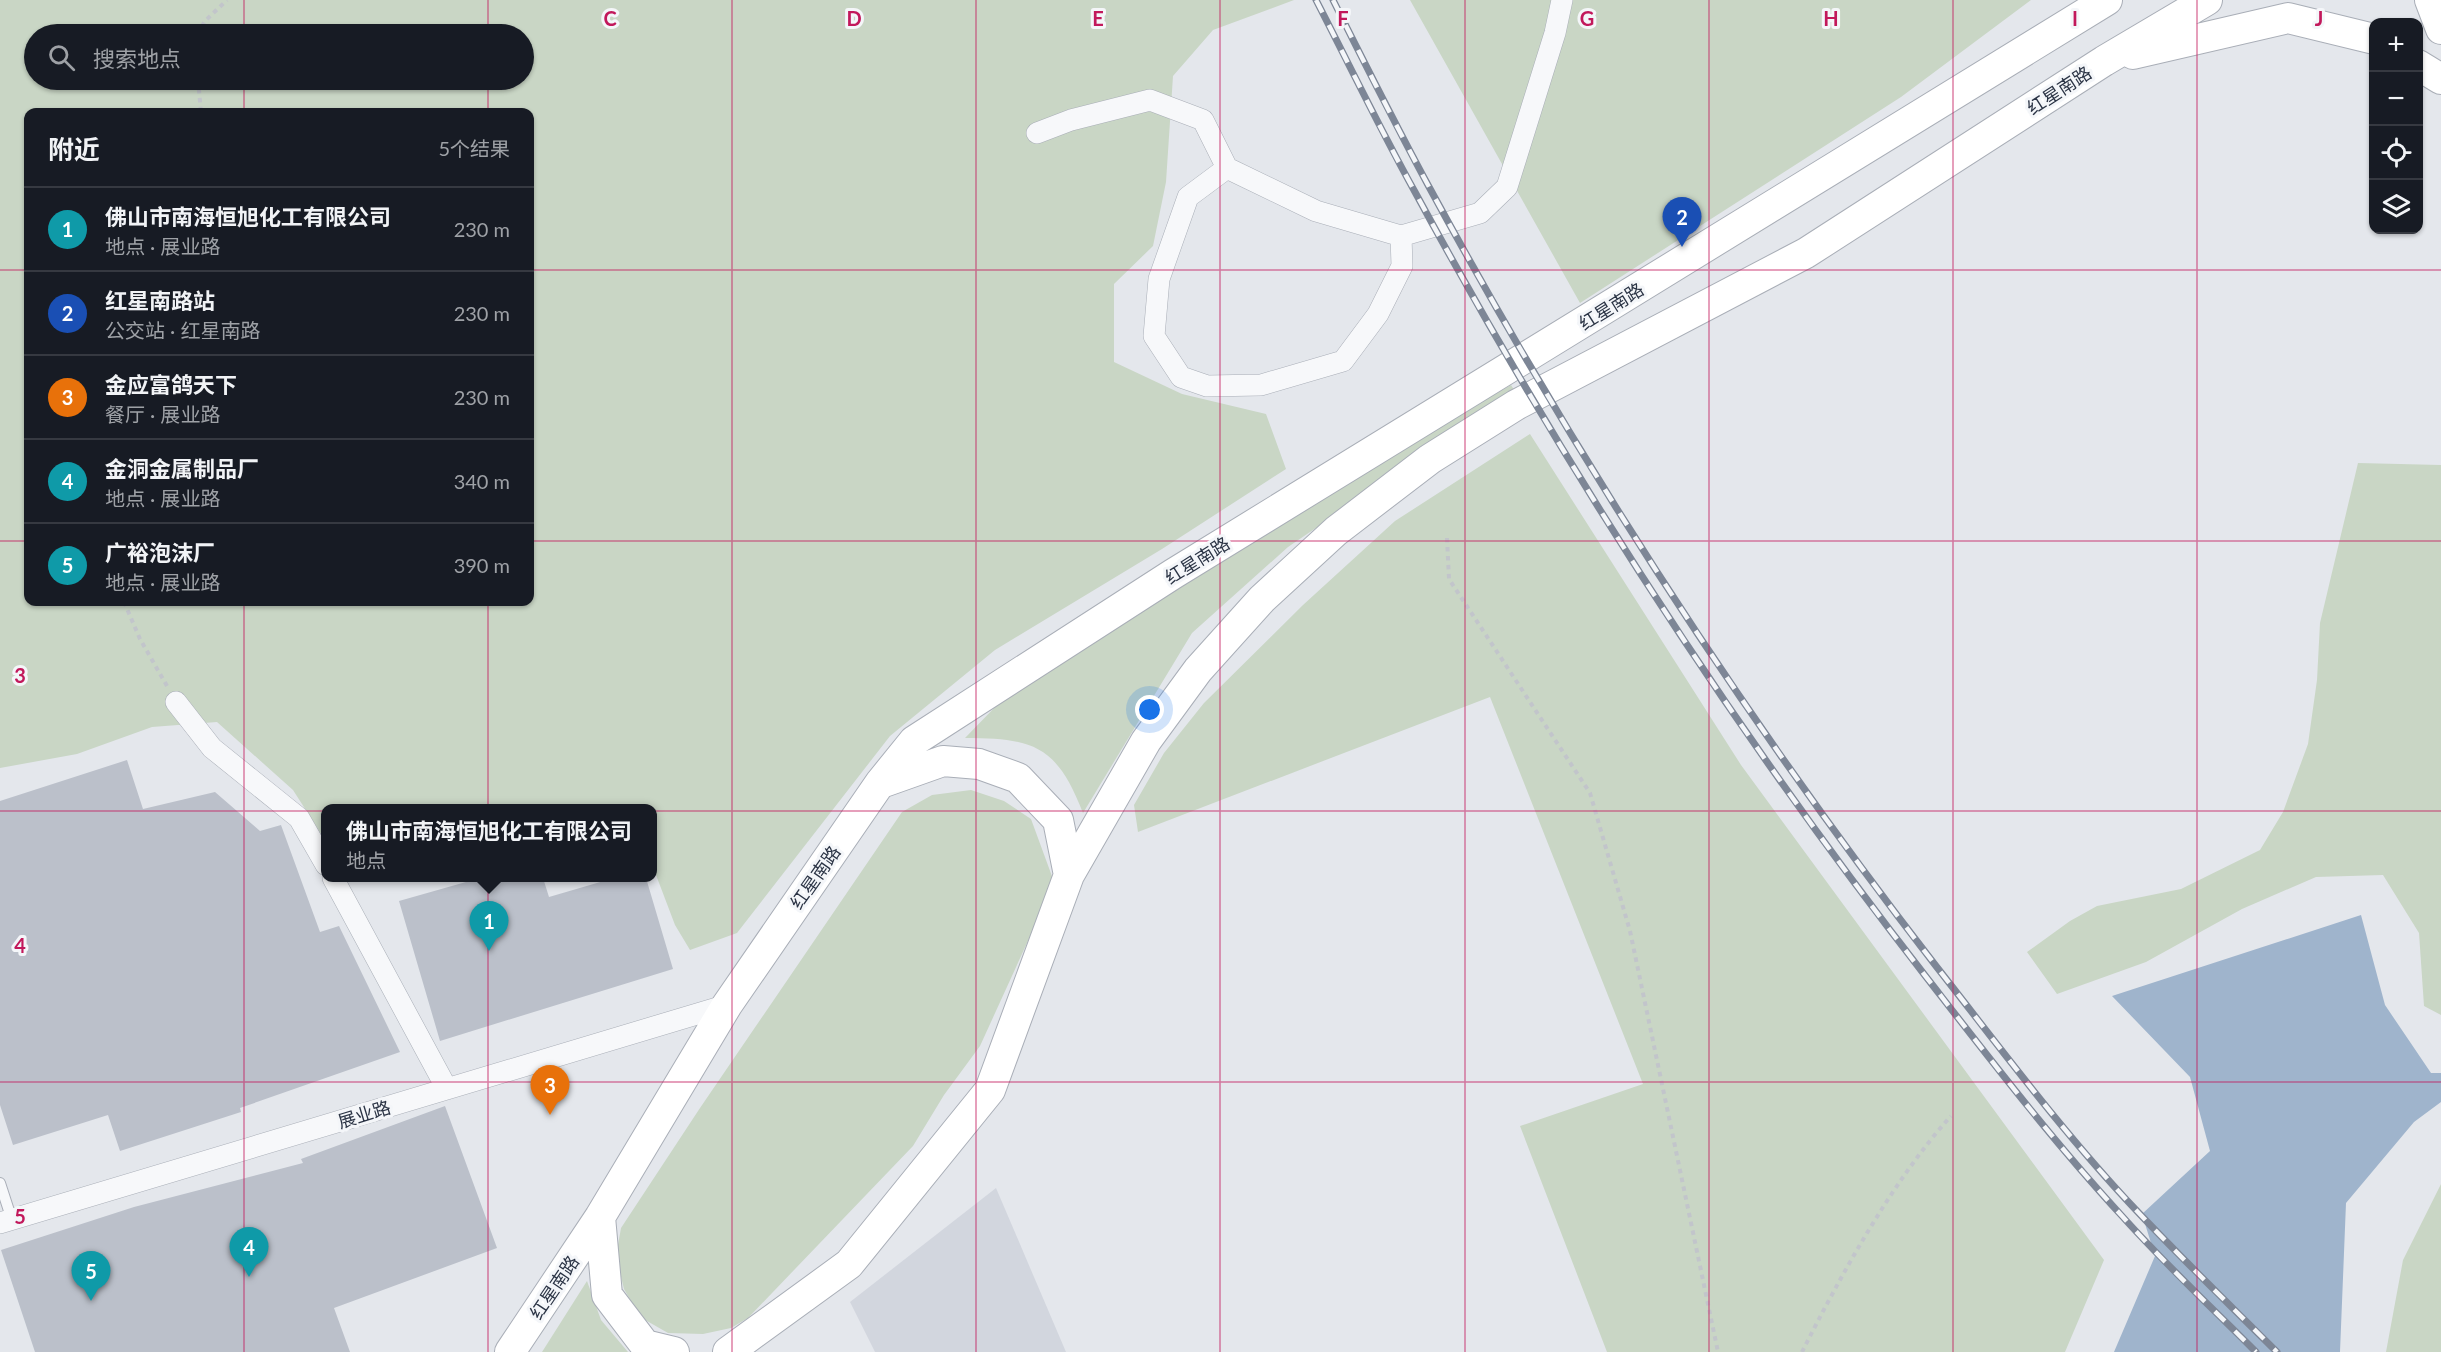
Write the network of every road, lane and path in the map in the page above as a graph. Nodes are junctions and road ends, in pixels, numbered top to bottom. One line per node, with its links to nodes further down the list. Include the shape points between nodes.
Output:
1 (227, 0): 7 (path)
2 (1562, 0): 18 (street, via 1507,187 1480,213)
3 (2084, 0): 10 (main road)
4 (2106, 0): 10 (main road, 红星南路)
5 (2207, 0): 11 (main road, 红星南路)
6 (2430, 0): 8 (main road)
7 (203, 24)
8 (2441, 29)
9 (2369, 38): 11 (main road, via 2288,18)
10 (2028, 49): 22 (main road, 红星南路, via 1173,574 914,741)
11 (2104, 61): 24 (main road, 红星南路, via 1806,253 1516,405 1430,459 1336,531 1262,598 1198,670 1146,741)
12 (2423, 68): 13 (main road)
13 (2441, 79)
14 (199, 90): 15 (path)
15 (201, 108)
16 (1037, 133): 17 (street, via 1150,100 1203,120)
17 (1227, 168): 18 (street, via 1316,211); 18 (street, via 1188,197 1159,279 1154,336 1181,377 1207,386 1261,385 1343,361 1378,314 1402,266)
18 (1401, 236)
19 (1447, 538): 35 (path, via 1449,579 1590,793 1630,932)
20 (126, 606): 21 (path)
21 (176, 702): 23 (street, via 212,748 298,818)
22 (880, 783): 24 (main road, via 943,761 979,764 1018,778 1058,820); 26 (main road, 红星南路)
23 (321, 857)
24 (1069, 875): 34 (main road, 红星南路, via 990,1090 849,1264)
25 (335, 882): 27 (street)
26 (727, 1005): 27 (street, 展业路); 30 (main road, 红星南路)
27 (447, 1089): 31 (street, 展业路)
28 (1951, 1116): 36 (path, via 1928,1141 1898,1187 1829,1298)
29 (0, 1183): 31 (lane)
30 (600, 1217): 32 (main road, 红星南路); 33 (main road, via 607,1295 645,1345)
31 (6, 1221)
32 (510, 1352)
33 (674, 1352)
34 (728, 1352)
35 (1718, 1352)
36 (1802, 1352)

